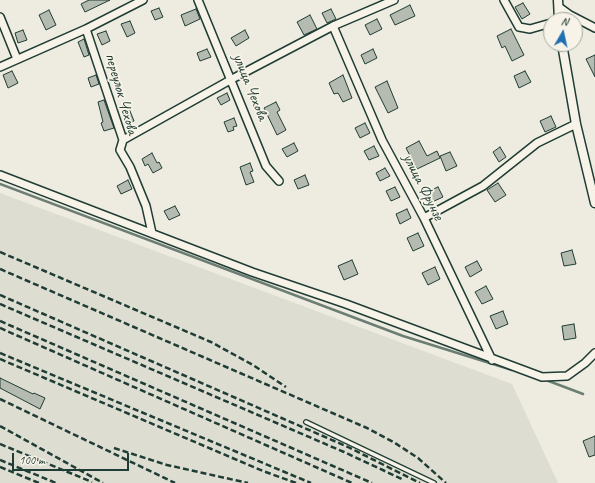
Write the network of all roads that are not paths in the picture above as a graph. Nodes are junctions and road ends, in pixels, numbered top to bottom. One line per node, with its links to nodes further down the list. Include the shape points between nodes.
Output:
1 (143, 0): 10 (street)
2 (198, 0): 14 (street, улица Чехова)
3 (394, 0): 8 (street)
4 (504, 0): 7 (street, via 519,27 530,29)
5 (559, 3): 9 (street, via 570,15)
6 (0, 17): 12 (street)
7 (543, 25)
8 (333, 26): 14 (street); 20 (street, улица Фрунзе, via 382,140)
9 (595, 28)
10 (86, 29): 12 (street); 16 (street, переулок Чехова)
11 (563, 52): 15 (street)
12 (17, 59): 13 (street)
13 (0, 67)
14 (232, 79): 16 (street); 18 (street, улица Чехова, via 266,166)
15 (576, 124): 19 (street); 20 (street, via 537,143 484,186)
16 (123, 140): 21 (street, переулок Чехова, via 120,150 146,206)
17 (0, 175): 21 (street)
18 (279, 181)
19 (595, 203)
20 (424, 218): 23 (street, улица Фрунзе)
21 (152, 233): 23 (street)
22 (595, 353): 23 (street, via 585,364 567,376 542,377)
23 (492, 360)
24 (306, 422): 25 (lane)
25 (434, 483)

